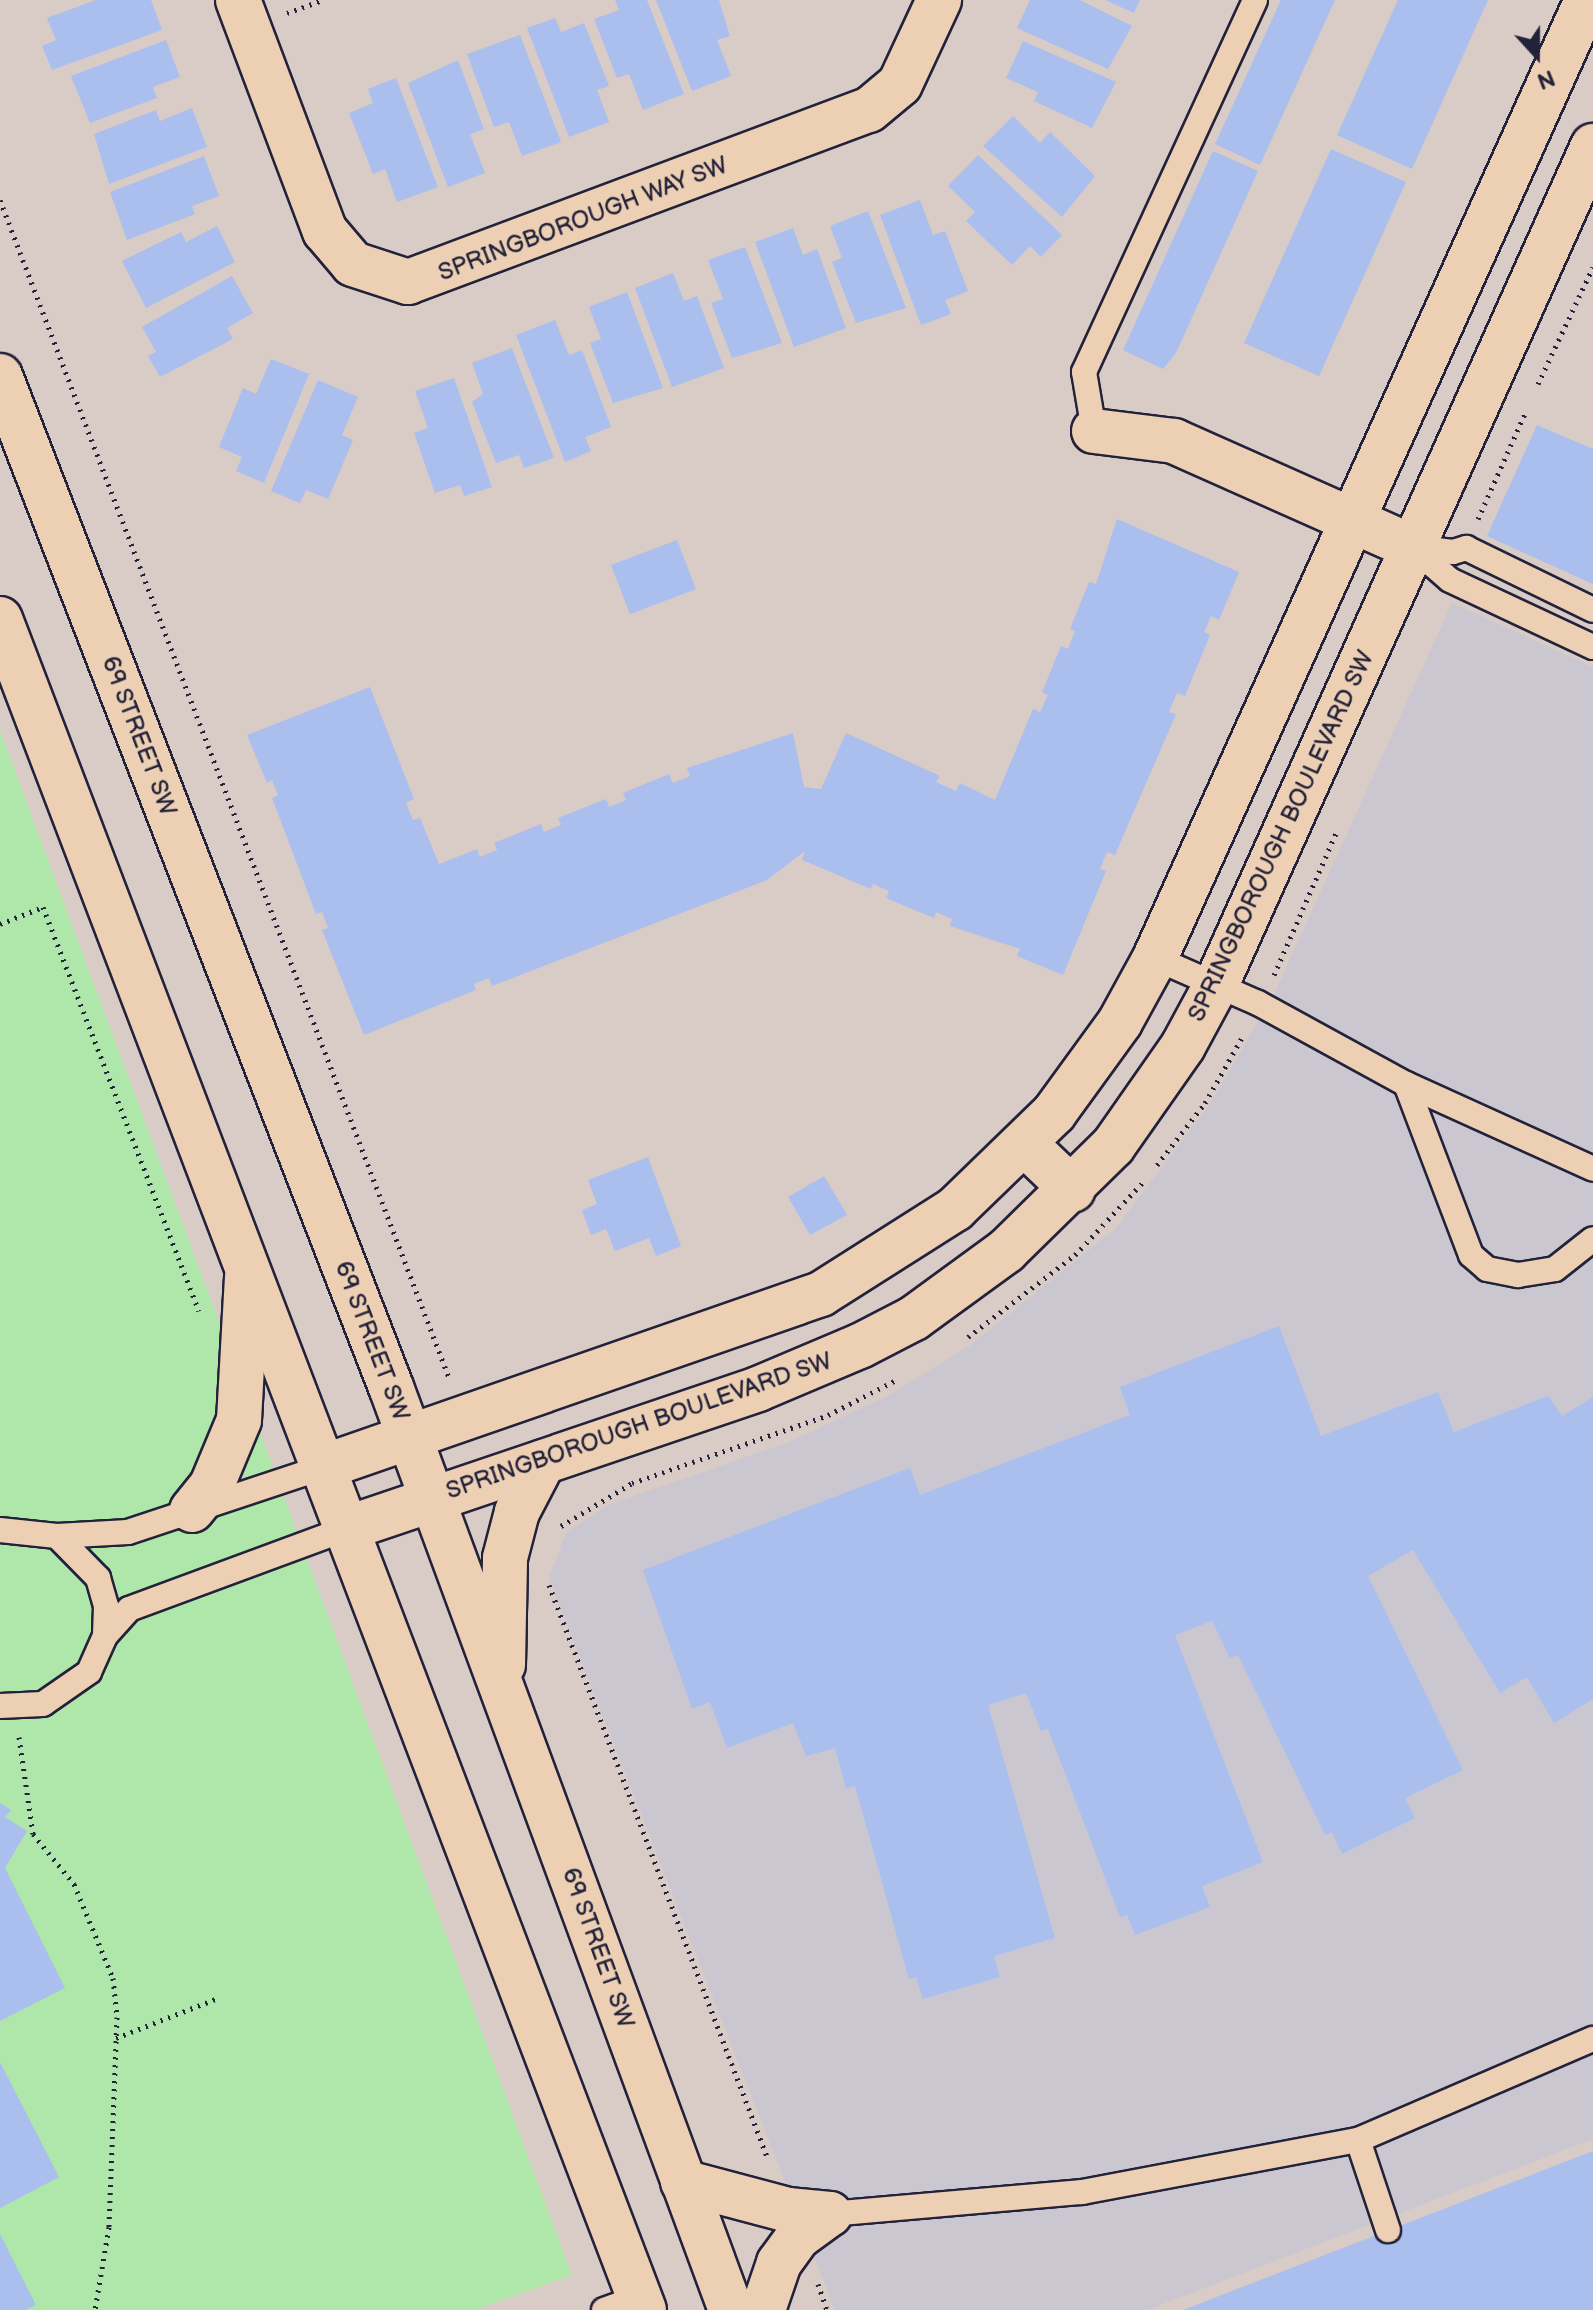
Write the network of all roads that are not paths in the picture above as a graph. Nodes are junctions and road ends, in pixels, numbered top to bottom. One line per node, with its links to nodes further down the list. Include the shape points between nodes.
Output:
1 (238, 0): 2 (street, SPRINGBOROUGH WAY SW, via 325,231 353,264 408,282 869,110 900,84)
2 (939, 0)
3 (1255, 0): 7 (lane, via 1084,372)
4 (1587, 0): 8 (street)
5 (1593, 146): 9 (street, SPRINGBOROUGH BOULEVARD SW)
6 (0, 376): 21 (street, 69 STREET SW)
7 (1094, 431): 8 (street, via 1174,441)
8 (1352, 521): 9 (street); 13 (street)
9 (1412, 547): 10 (lane, via 1453,552 1466,548); 12 (lane, via 1450,580); 14 (street, SPRINGBOROUGH BOULEVARD SW)
10 (1593, 610)
11 (0, 619): 20 (street)
12 (1593, 647)
13 (1155, 958): 14 (lane); 16 (street, via 1104,1046)
14 (1216, 985): 15 (lane); 18 (street, SPRINGBOROUGH BOULEVARD SW, via 1147,1101)
15 (1406, 1084): 17 (lane); 19 (lane, via 1471,1255 1487,1269 1518,1275 1555,1269)
16 (1025, 1144): 18 (street); 21 (street, via 955,1209 821,1294)
17 (1593, 1169)
18 (1073, 1190): 22 (street, SPRINGBOROUGH BOULEVARD SW, via 946,1296 860,1346 773,1384)
19 (1593, 1239)
20 (247, 1266): 23 (street); 25 (street, via 239,1420 212,1485)
21 (409, 1438): 23 (street); 24 (street, 69 STREET SW)
22 (543, 1462): 24 (street, SPRINGBOROUGH BOULEVARD SW); 30 (street, via 517,1512 505,1558)
23 (326, 1466): 25 (lane); 26 (street)
24 (430, 1500): 26 (street, SPRINGBOROUGH BOULEVARD SW); 30 (street, 69 STREET SW)
25 (192, 1510): 28 (lane, via 128,1532)
26 (348, 1528): 29 (lane, via 129,1609); 37 (street)
27 (0, 1530): 28 (lane)
28 (57, 1536): 29 (lane, via 98,1578)
29 (105, 1636): 31 (lane, via 89,1672 68,1692)
30 (504, 1692): 34 (street, 69 STREET SW)
31 (8, 1707)
32 (1593, 2039): 33 (lane)
33 (1358, 2140): 35 (lane, via 1082,2192); 36 (lane)
34 (683, 2182): 35 (street, via 788,2210); 38 (street, 69 STREET SW)
35 (830, 2214): 39 (street, via 798,2237 779,2263)
36 (1388, 2230)
37 (629, 2306)
38 (731, 2310)
39 (763, 2310)

